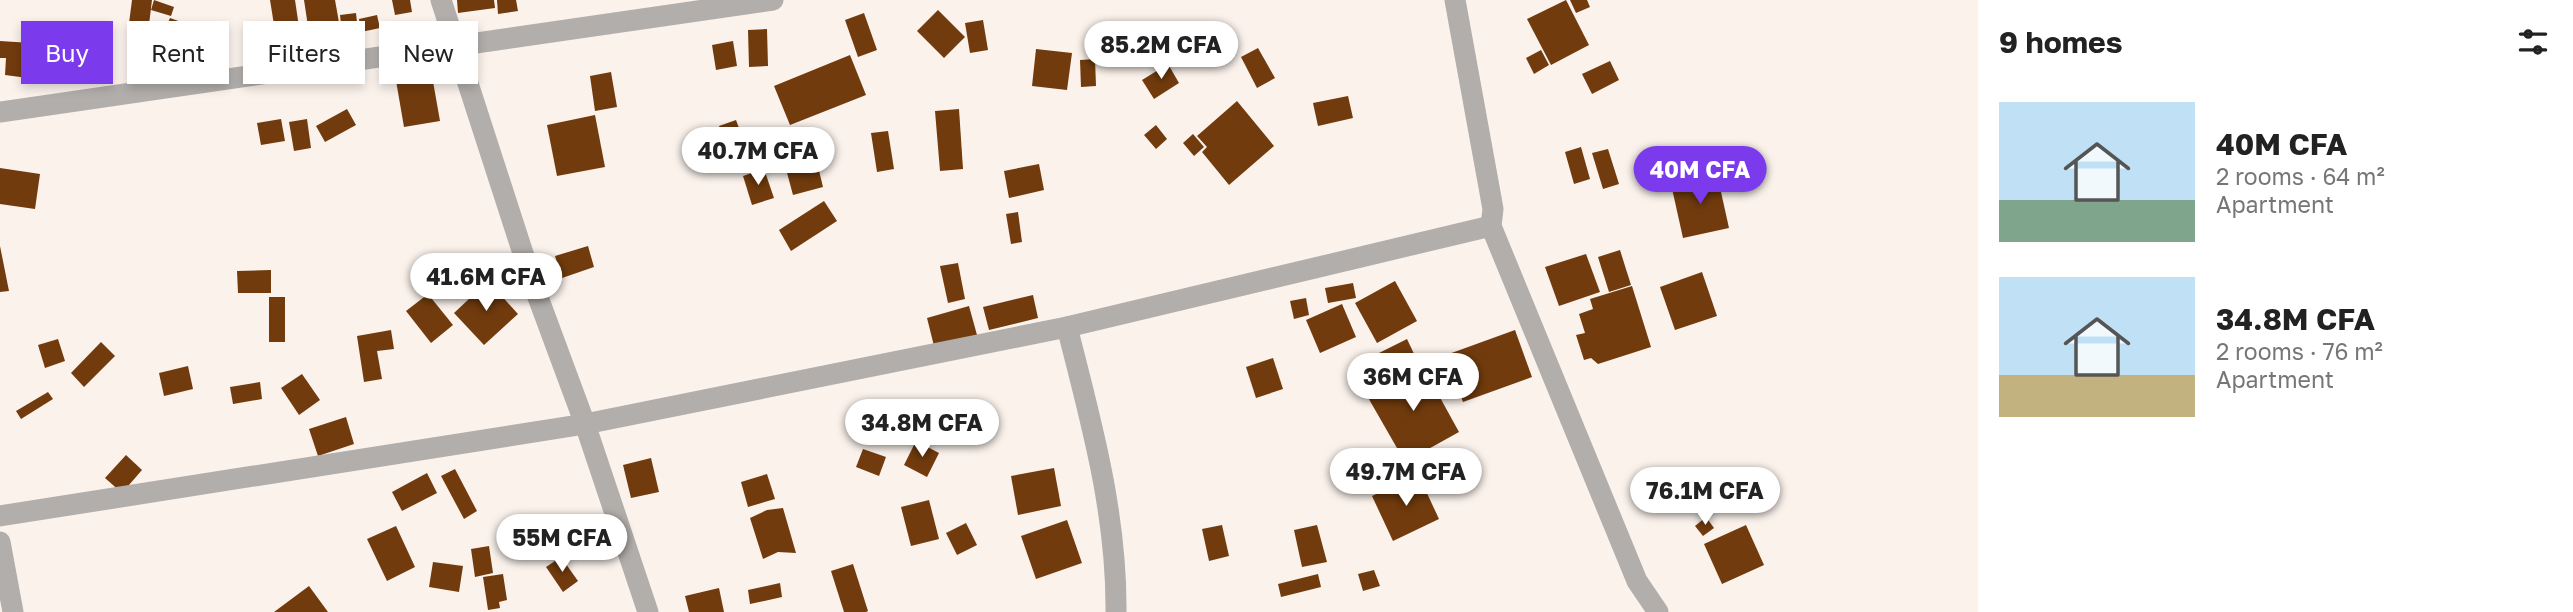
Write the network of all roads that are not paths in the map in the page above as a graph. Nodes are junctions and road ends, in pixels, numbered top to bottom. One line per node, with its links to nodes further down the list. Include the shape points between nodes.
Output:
1 (441, 0): 4 (street)
2 (773, 0): 5 (street)
3 (1455, 0): 9 (street, via 1493,209)
4 (448, 21)
5 (478, 44)
6 (379, 58): 8 (street)
7 (468, 84): 11 (street, via 532,281)
8 (0, 112)
9 (1491, 226): 10 (street); 17 (street, via 1637,581)
10 (1068, 327): 11 (street); 16 (street, via 1103,470 1115,555)
11 (585, 424): 12 (street); 15 (street)
12 (0, 516)
13 (0, 542): 14 (street)
14 (13, 612)
15 (648, 612)
16 (1116, 612)
17 (1658, 612)

